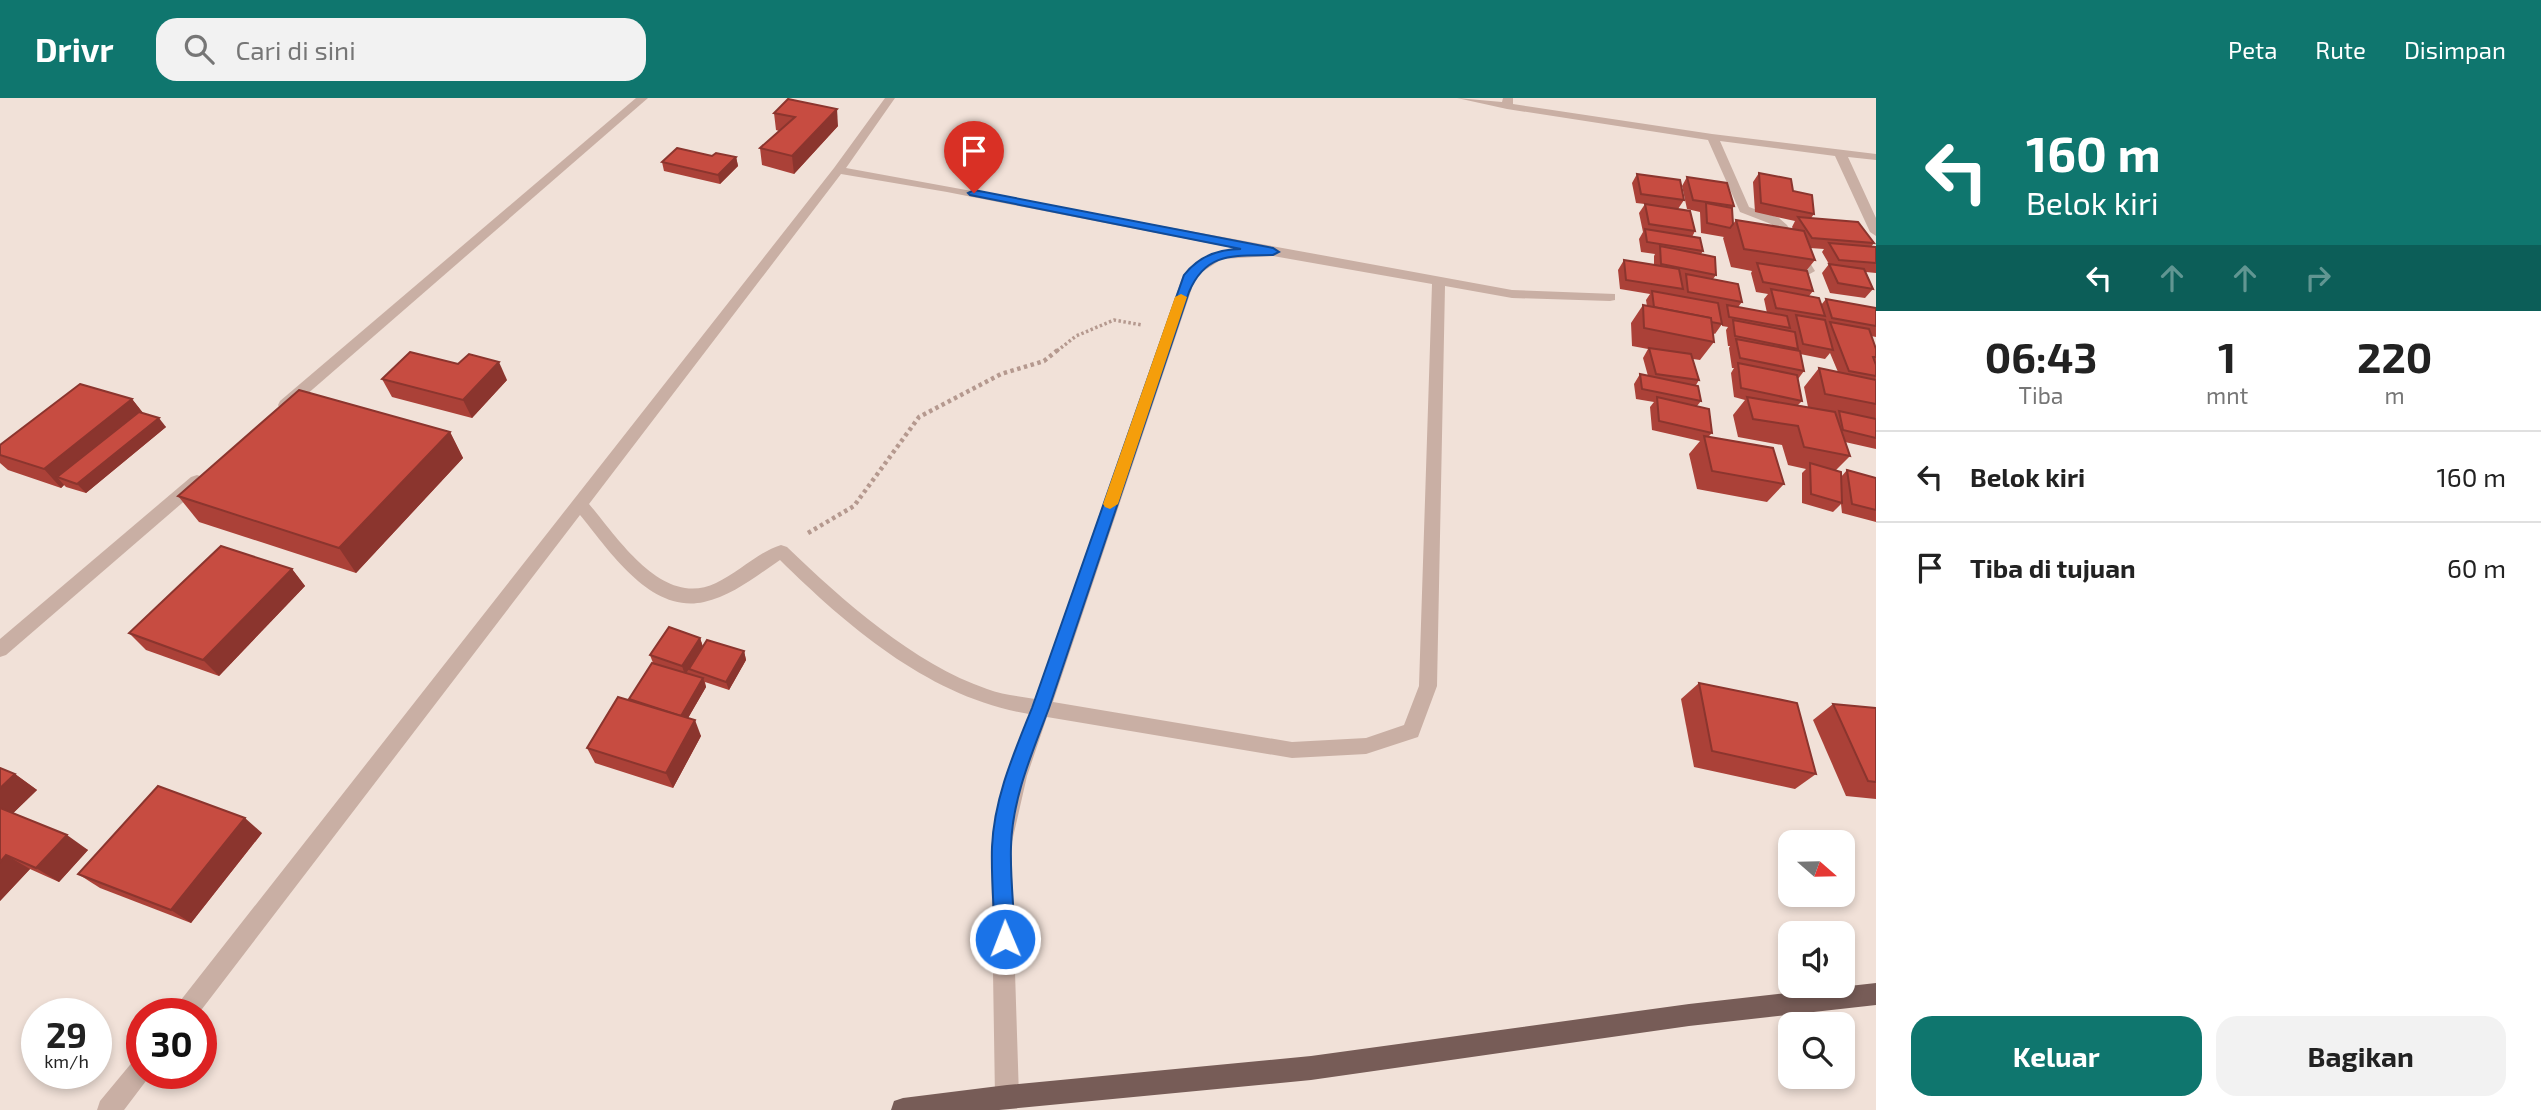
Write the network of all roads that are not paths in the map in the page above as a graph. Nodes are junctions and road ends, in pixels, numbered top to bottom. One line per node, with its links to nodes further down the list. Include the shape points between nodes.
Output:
1 (643, 98): 14 (street)
2 (890, 98): 8 (street)
3 (1462, 98): 4 (street)
4 (1508, 102): 5 (street)
5 (1712, 138): 6 (street); 11 (street, via 1744,209 1783,228)
6 (1840, 153): 7 (street); 9 (street)
7 (1876, 157)
8 (838, 170): 10 (street); 16 (street)
9 (1876, 232)
10 (1273, 252): 12 (street); 18 (street, via 1229,253 1198,266 1190,275)
11 (1808, 271)
12 (1438, 281): 13 (street, via 1523,295); 18 (street, via 1428,686 1411,731 1366,746 1292,750)
13 (1610, 297)
14 (274, 414)
15 (211, 468): 17 (street)
16 (580, 504): 18 (street, via 653,584 685,597 701,596 781,551 848,611 924,666 981,695); 20 (street)
17 (0, 650)
18 (1041, 708): 22 (street, via 1017,768 1001,846)
19 (1876, 994): 22 (main road, via 1689,1015 1311,1069)
20 (197, 998)
21 (126, 1089): 23 (street)
22 (1007, 1097): 24 (main road)
23 (110, 1110)
24 (904, 1110)

